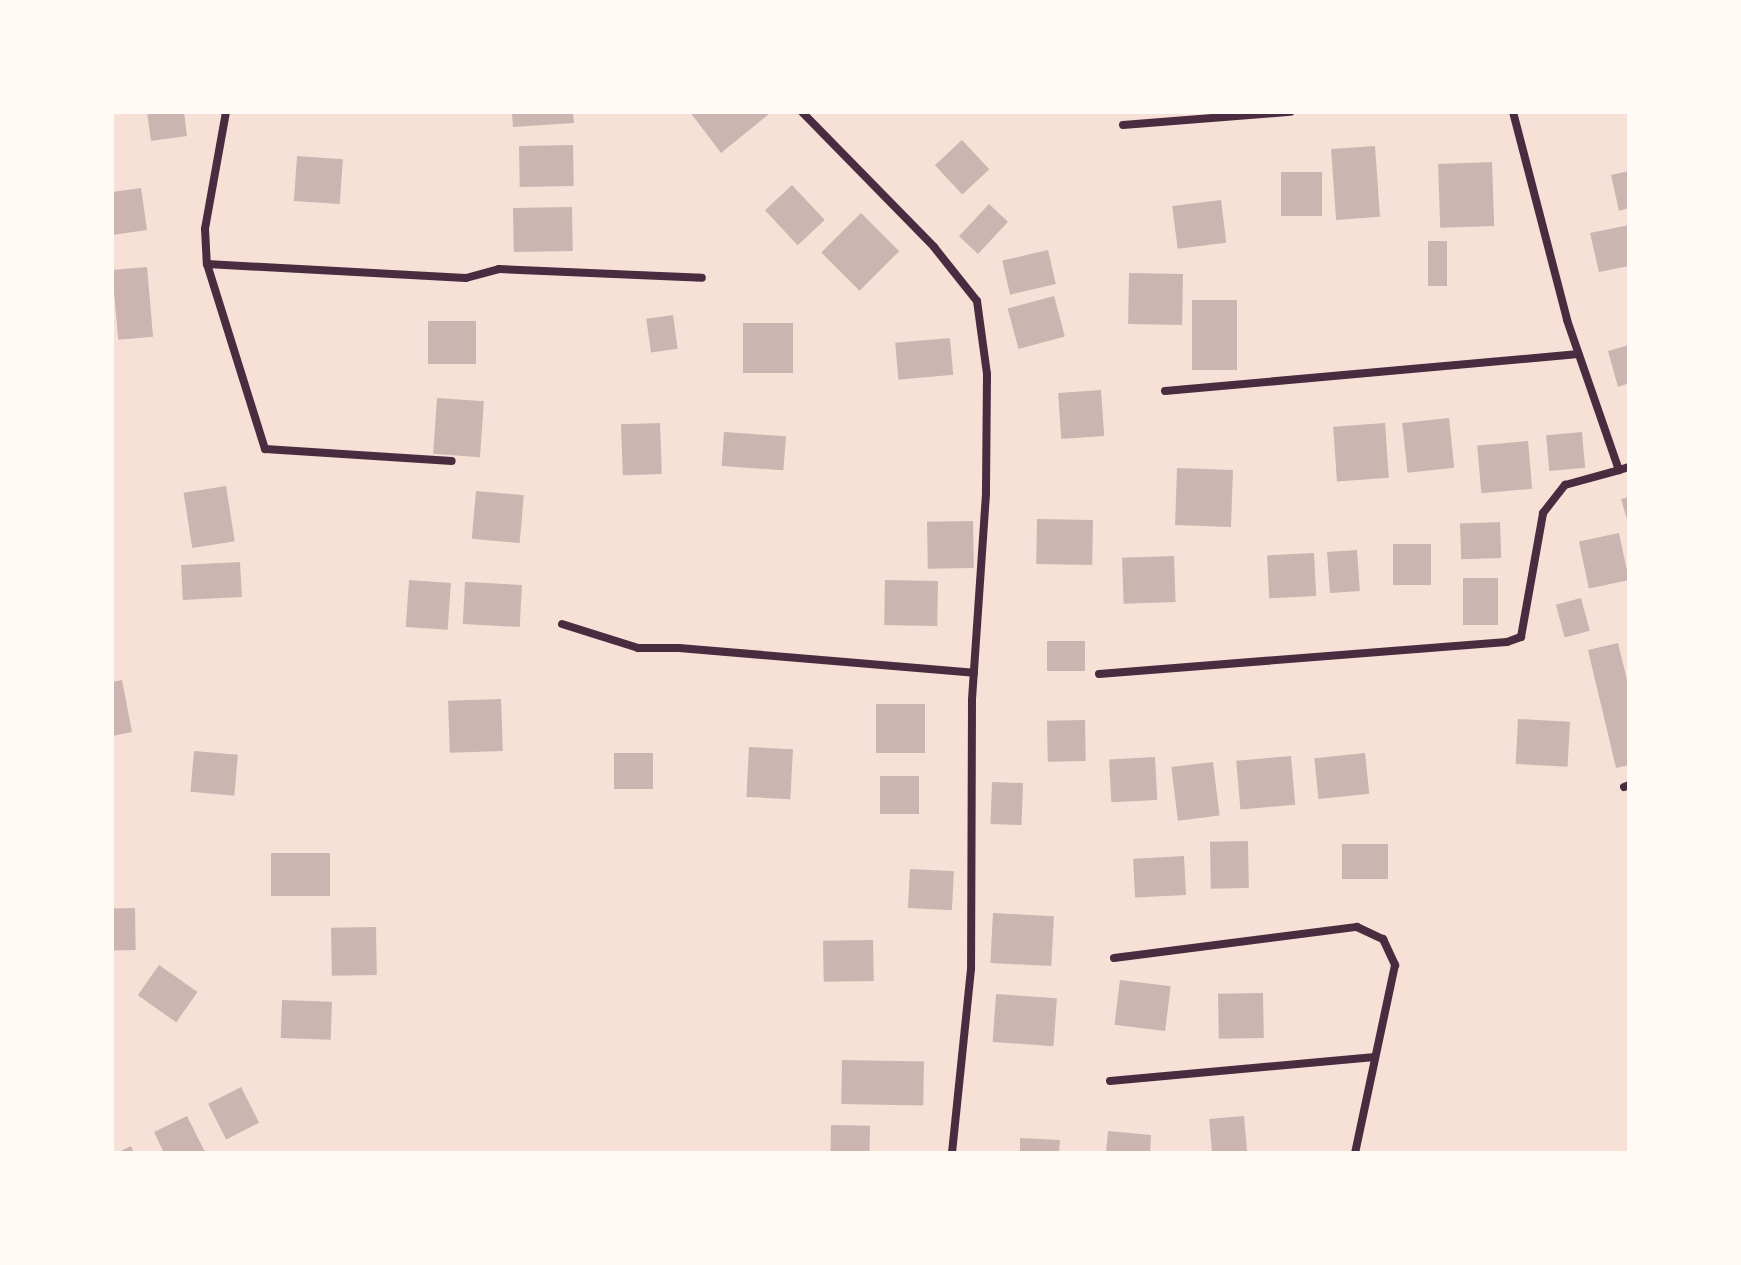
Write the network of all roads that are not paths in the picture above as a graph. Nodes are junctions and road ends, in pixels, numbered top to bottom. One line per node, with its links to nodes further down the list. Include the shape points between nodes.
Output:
1 (226, 112): 6 (street, via 205,229)
2 (802, 112): 14 (street, via 934,247 977,301 987,374 986,494)
3 (1290, 112): 5 (street)
4 (1513, 112): 8 (street)
5 (1123, 125)
6 (207, 264): 7 (street, via 466,278 499,269); 10 (street, via 265,449)
7 (702, 278)
8 (1578, 354): 9 (street); 12 (street)
9 (1165, 391)
10 (452, 461)
11 (1629, 467): 12 (street)
12 (1619, 470): 15 (street, via 1565,485 1543,513 1521,637)
13 (562, 624): 14 (street, via 638,648)
14 (974, 673): 19 (street, via 971,969)
15 (1099, 674)
16 (1114, 958): 17 (street, via 1357,927 1383,939 1395,965)
17 (1375, 1057): 18 (street); 20 (street)
18 (1110, 1081)
19 (952, 1153)
20 (1355, 1153)

